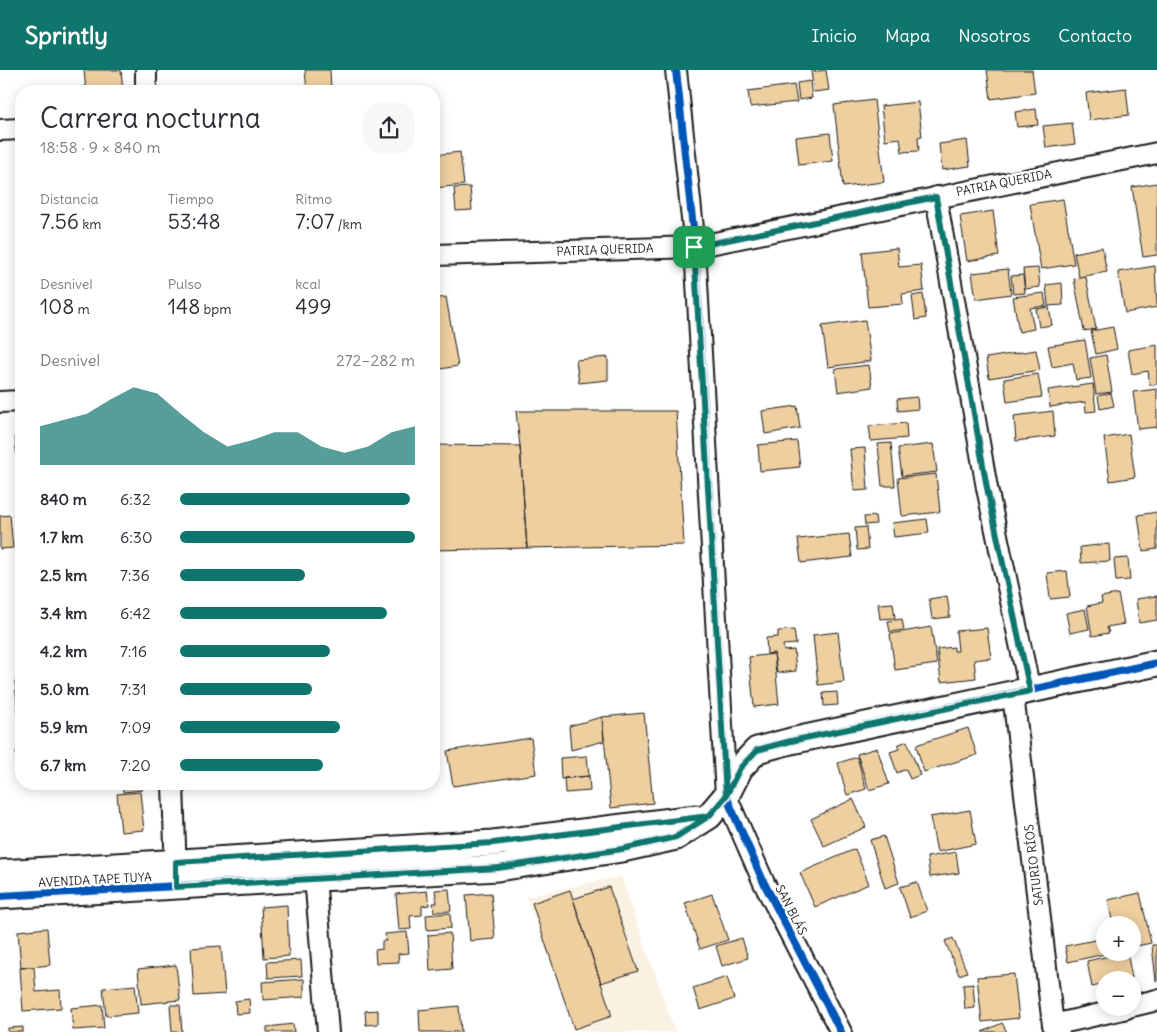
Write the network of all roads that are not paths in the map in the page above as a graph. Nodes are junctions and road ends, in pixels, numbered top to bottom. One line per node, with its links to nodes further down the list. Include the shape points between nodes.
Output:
1 (146, 70): 3 (street)
2 (676, 70): 8 (street)
3 (146, 85)
4 (15, 129): 5 (street)
5 (0, 130)
6 (1157, 153): 7 (street, PATRIA QUERIDA)
7 (936, 197): 8 (street, PATRIA QUERIDA); 13 (street, SATURIO RÍOS)
8 (694, 247): 9 (street, PATRIA QUERIDA); 15 (street)
9 (440, 255)
10 (15, 401): 11 (street)
11 (0, 402)
12 (1157, 663): 13 (street, AVENIDA TAPE TUYA)
13 (1022, 693): 15 (street, AVENIDA TAPE TUYA, via 757,750 740,768); 26 (street, SATURIO RÍOS)
14 (173, 790): 18 (street)
15 (726, 796): 16 (street, AVENIDA TAPE TUYA); 28 (street, SAN BLÁS, via 764,884)
16 (709, 816): 17 (street, via 493,843); 20 (street, AVENIDA TAPE TUYA, via 676,837 622,849 498,868)
17 (314, 854): 18 (street); 20 (street)
18 (176, 862): 19 (street); 21 (street)
19 (0, 873)
20 (315, 879): 21 (street, AVENIDA TAPE TUYA); 27 (street)
21 (176, 887): 22 (street, AVENIDA TAPE TUYA)
22 (0, 896)
23 (1157, 1000): 24 (street)
24 (1141, 1004)
25 (1099, 1016): 26 (street)
26 (1056, 1028)
27 (328, 1032)
28 (841, 1032)

